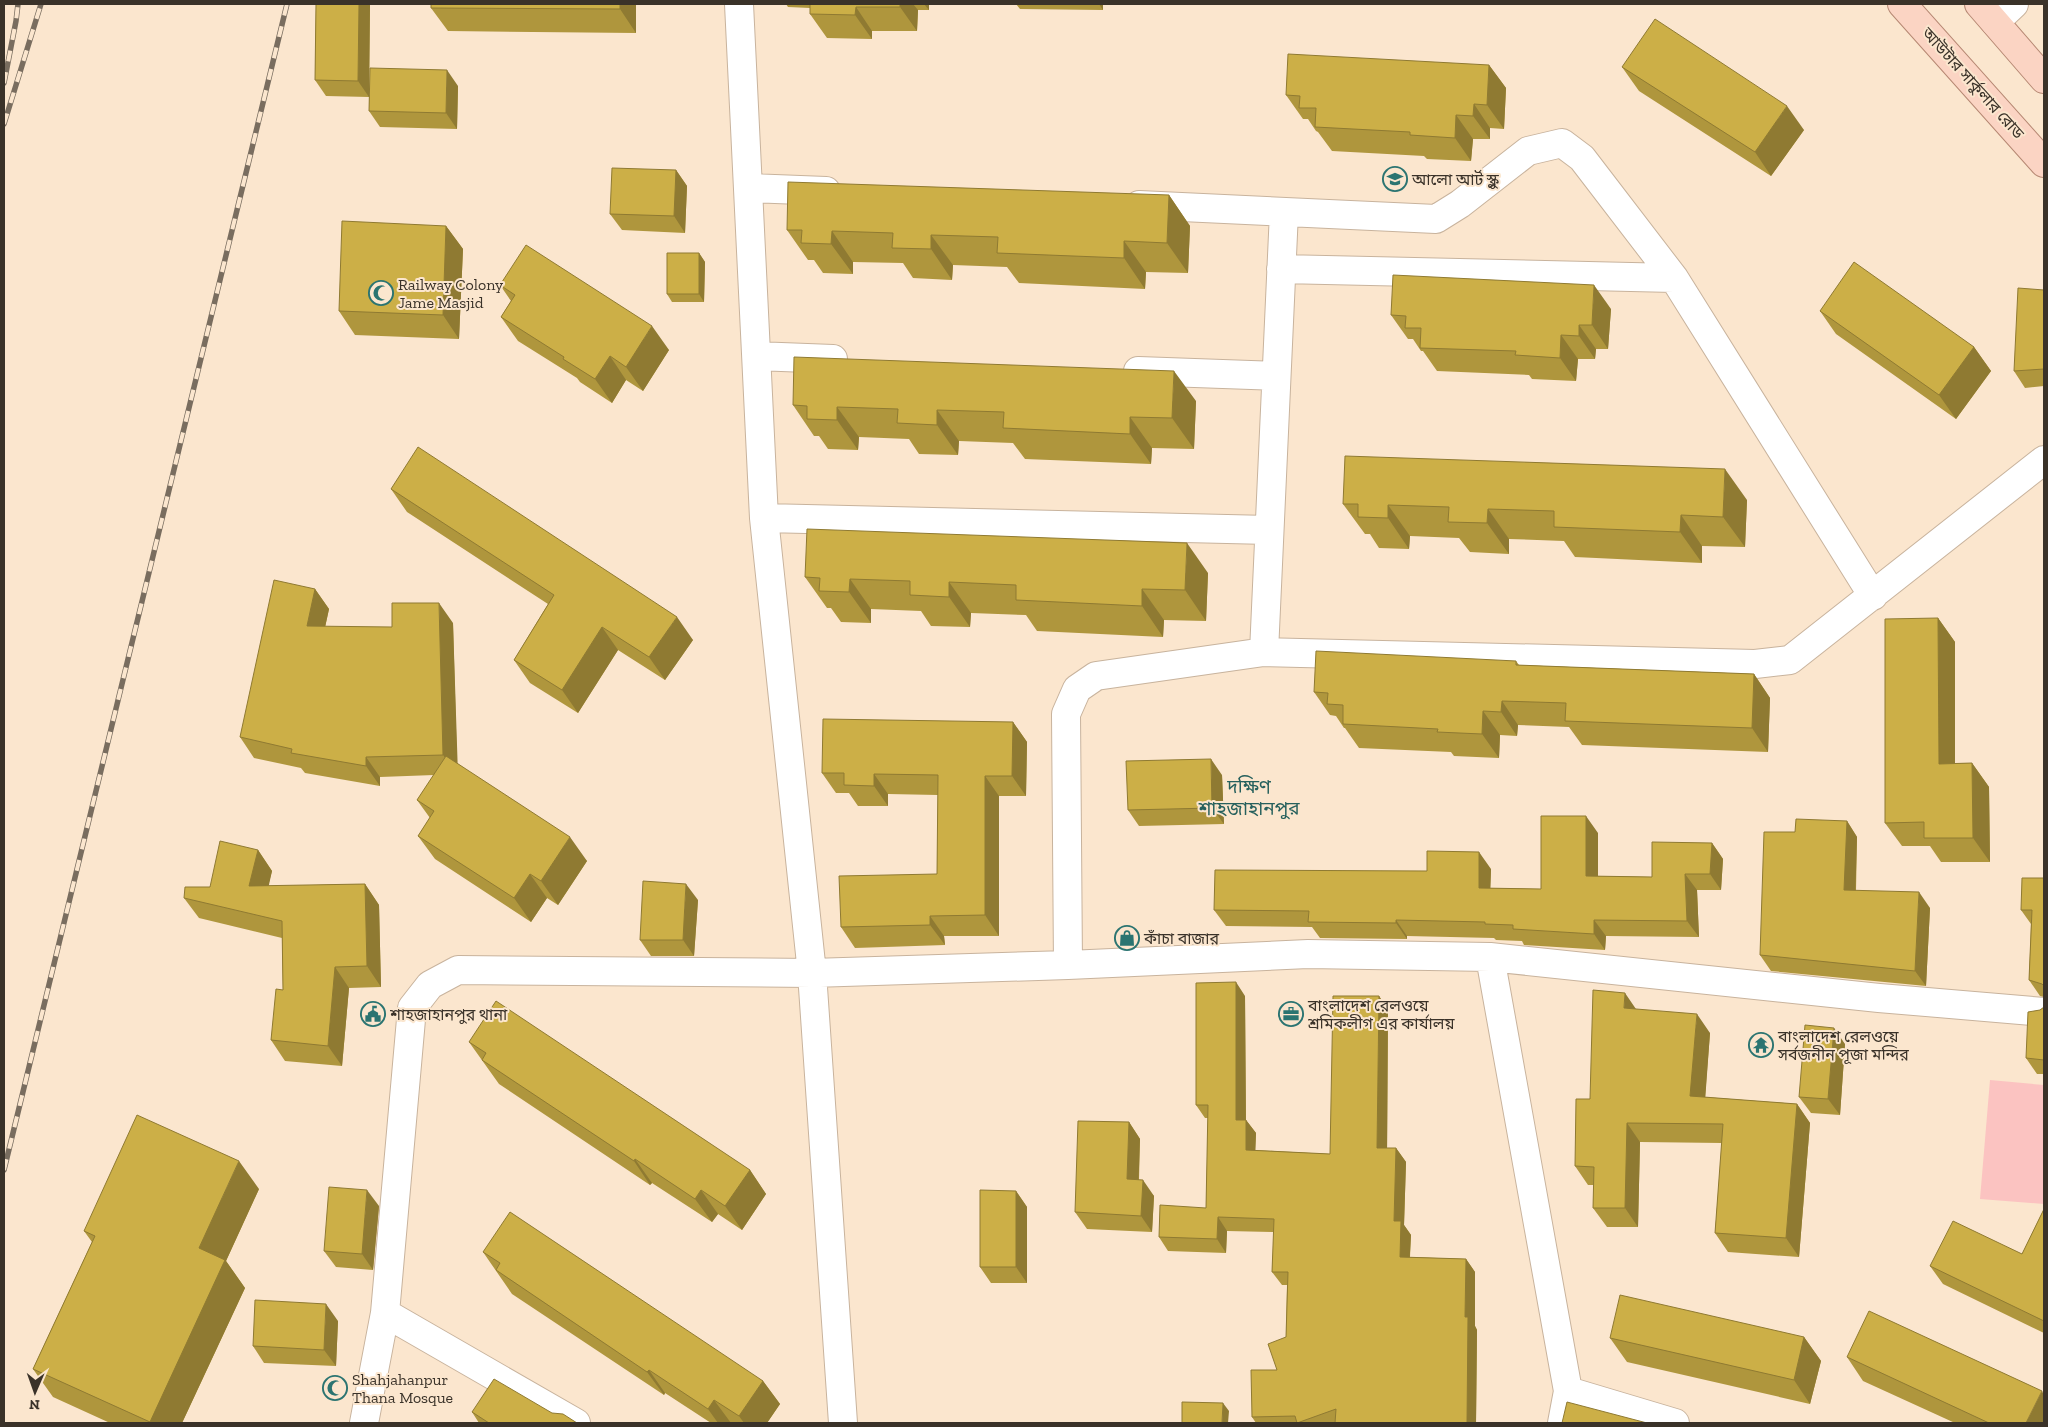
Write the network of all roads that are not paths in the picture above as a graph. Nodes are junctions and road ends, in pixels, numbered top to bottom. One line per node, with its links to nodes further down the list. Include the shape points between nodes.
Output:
1 (739, 4): 6 (street)
2 (1902, 4): 5 (main road, আউটার সার্কুলার রোড)
3 (1996, 10): 4 (main road)
4 (2044, 79)
5 (2044, 163)
6 (748, 188): 7 (street); 12 (street)
7 (847, 192)
8 (1115, 204): 9 (street)
9 (1284, 212): 10 (street); 11 (street, via 1436,219 1528,151 1562,143 1582,158)
10 (1281, 269): 11 (street); 15 (street)
11 (1674, 278): 19 (street)
12 (757, 356): 13 (street); 17 (street)
13 (857, 360)
14 (1116, 370): 15 (street)
15 (1276, 376): 18 (street)
16 (2044, 460): 19 (street)
17 (764, 518): 18 (street); 23 (street)
18 (1269, 530): 20 (street)
19 (1873, 596): 20 (street, via 1790,660 1755,664)
20 (1264, 652): 22 (street, via 1096,676 1077,690 1066,714)
21 (1490, 957): 22 (street, via 1308,954); 24 (street); 26 (street)
22 (1068, 965): 23 (street)
23 (812, 973): 25 (street, via 458,970 430,985 412,1008); 29 (street)
24 (2044, 1012)
25 (386, 1313): 27 (street); 28 (street)
26 (1568, 1390): 30 (street); 31 (street)
27 (364, 1423)
28 (576, 1423)
29 (843, 1423)
30 (1562, 1423)
31 (1675, 1423)

